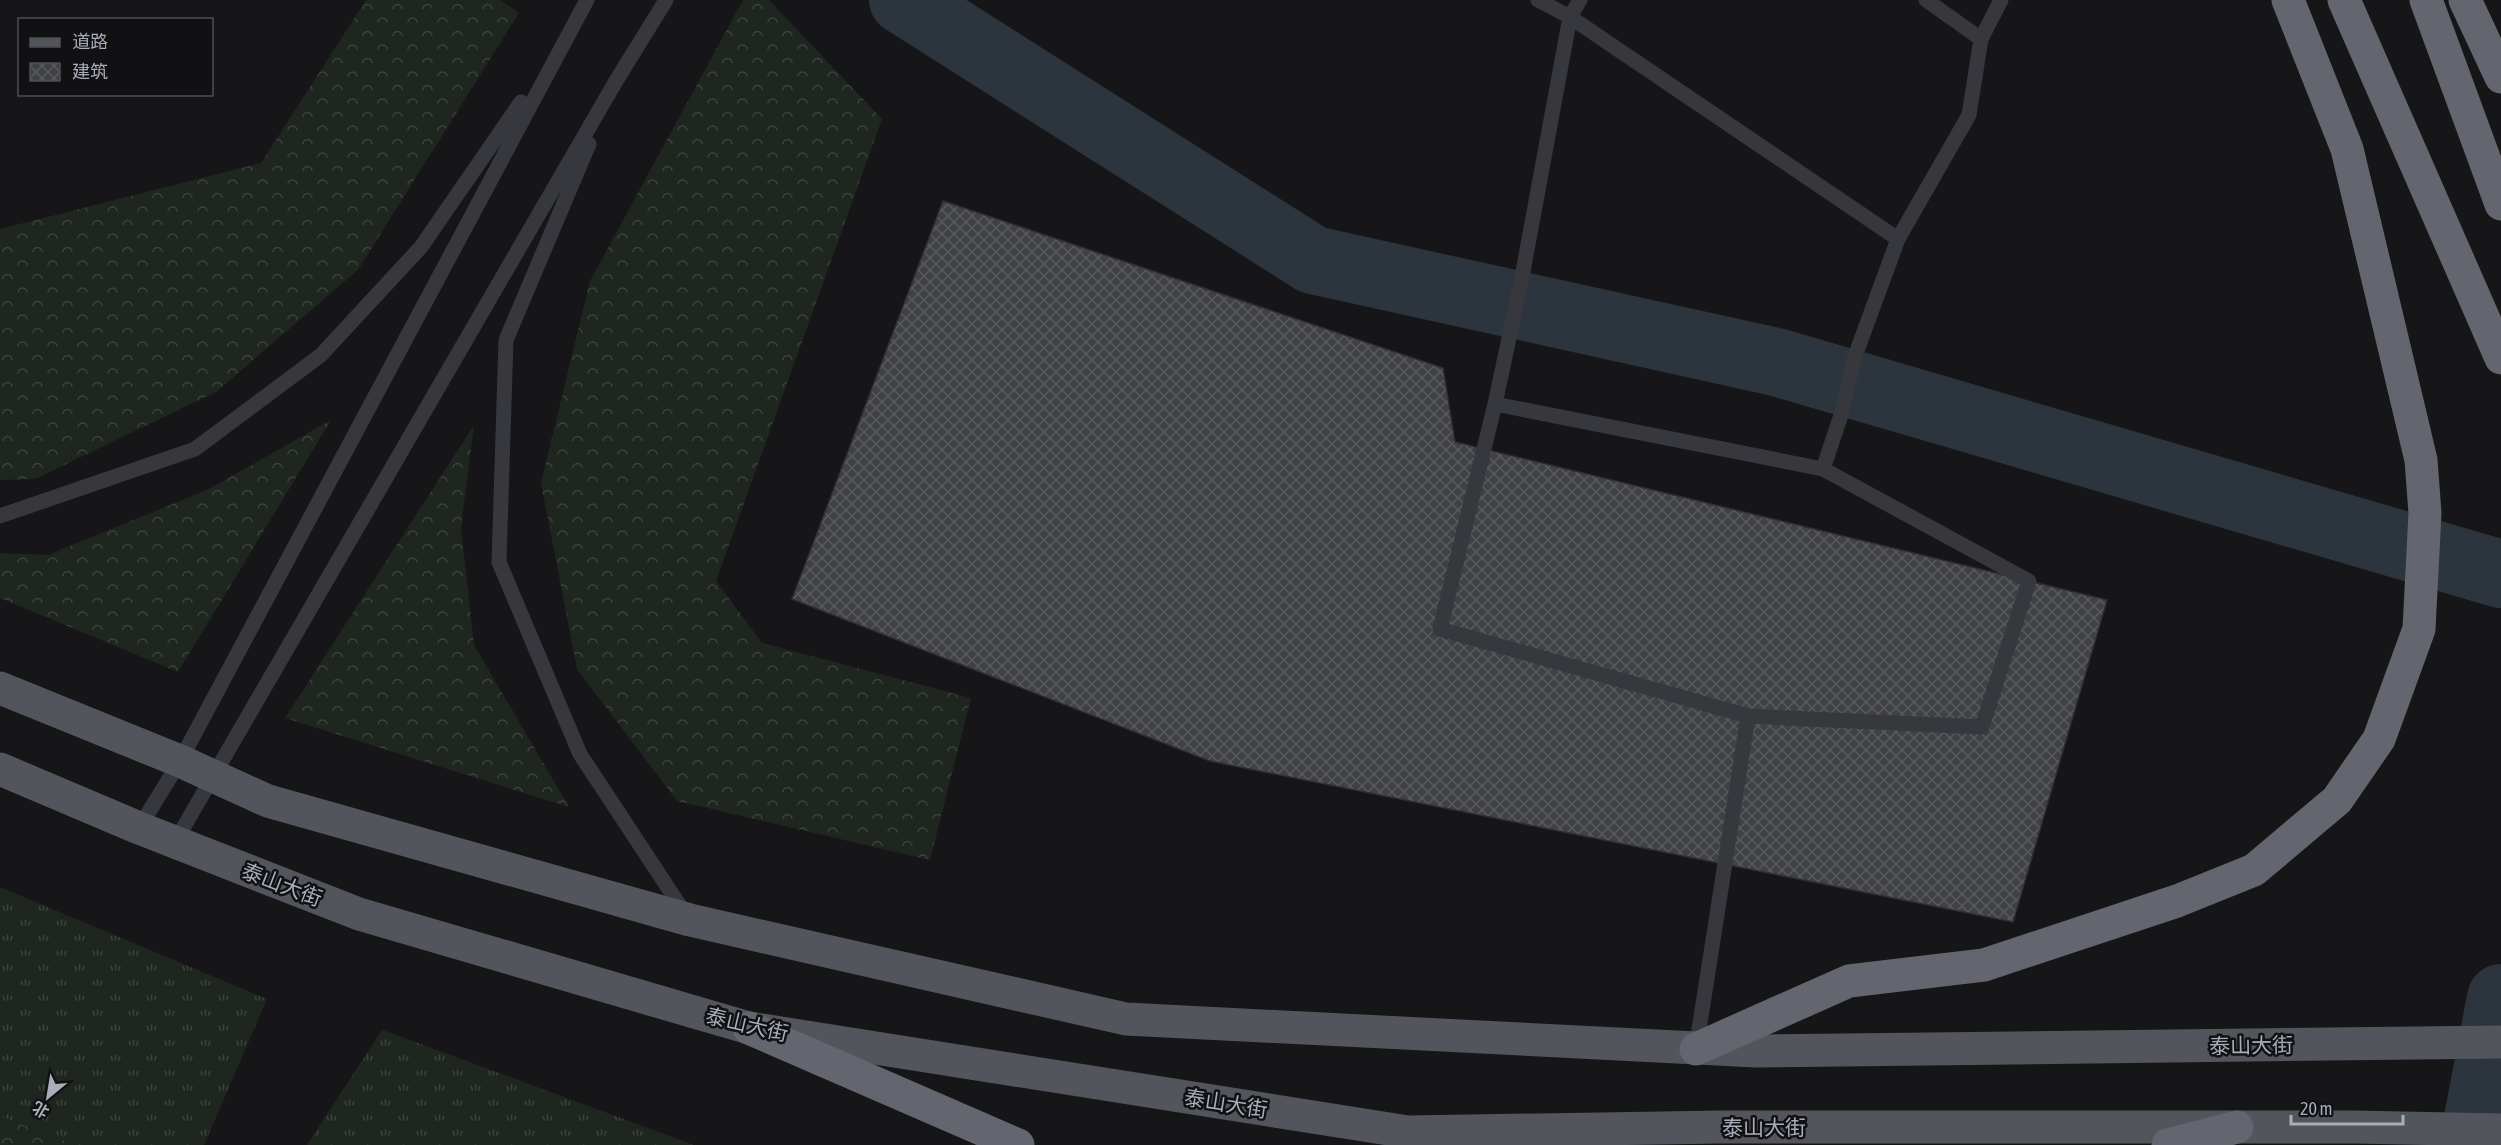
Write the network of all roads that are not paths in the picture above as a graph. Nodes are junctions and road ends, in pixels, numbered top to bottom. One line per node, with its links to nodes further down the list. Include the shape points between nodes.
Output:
1 (587, 0): 13 (lane)
2 (666, 0): 15 (lane)
3 (1538, 0): 11 (lane)
4 (1580, 0): 11 (lane)
5 (1926, 0): 12 (lane)
6 (2001, 0): 12 (lane)
7 (2288, 0): 32 (highway, via 2347,149 2421,460 2425,513 2419,629 2379,740 2337,800 2254,870 2177,901 1984,965 1849,981)
8 (2344, 0): 18 (highway)
9 (2426, 0): 16 (highway)
10 (2465, 0): 14 (highway)
11 (1570, 16): 17 (lane); 19 (lane)
12 (1981, 39): 17 (lane, via 1969,116)
13 (562, 43): 21 (lane, via 421,247 321,356 195,449); 24 (lane)
14 (2501, 77)
15 (616, 81): 26 (lane); 29 (lane, via 506,340 499,562 580,754)
16 (2501, 204)
17 (1898, 239): 20 (lane, via 1854,360)
18 (2501, 358)
19 (1495, 404): 20 (lane); 23 (lane, via 1440,629)
20 (1823, 469): 23 (lane, via 2029,581 1982,727)
21 (0, 516)
22 (0, 688): 24 (main road, 泰山大街)
23 (1748, 716): 32 (lane)
24 (180, 762): 26 (main road, 泰山大街); 27 (lane)
25 (0, 769): 27 (main road, 泰山大街)
26 (213, 776): 28 (lane); 29 (main road, 泰山大街, via 268,801)
27 (139, 828): 28 (main road, 泰山大街)
28 (175, 842): 30 (main road, 泰山大街, via 359,914)
29 (690, 920): 32 (main road, 泰山大街, via 1126,1019)
30 (749, 1028): 33 (main road, 泰山大街, via 1408,1132 1721,1127); 35 (highway)
31 (2501, 1042): 32 (main road, 泰山大街, via 1756,1051)
32 (1696, 1048)
33 (2237, 1127): 34 (main road, 泰山大街); 36 (highway)
34 (2501, 1130)
35 (1018, 1145)
36 (2168, 1145)

